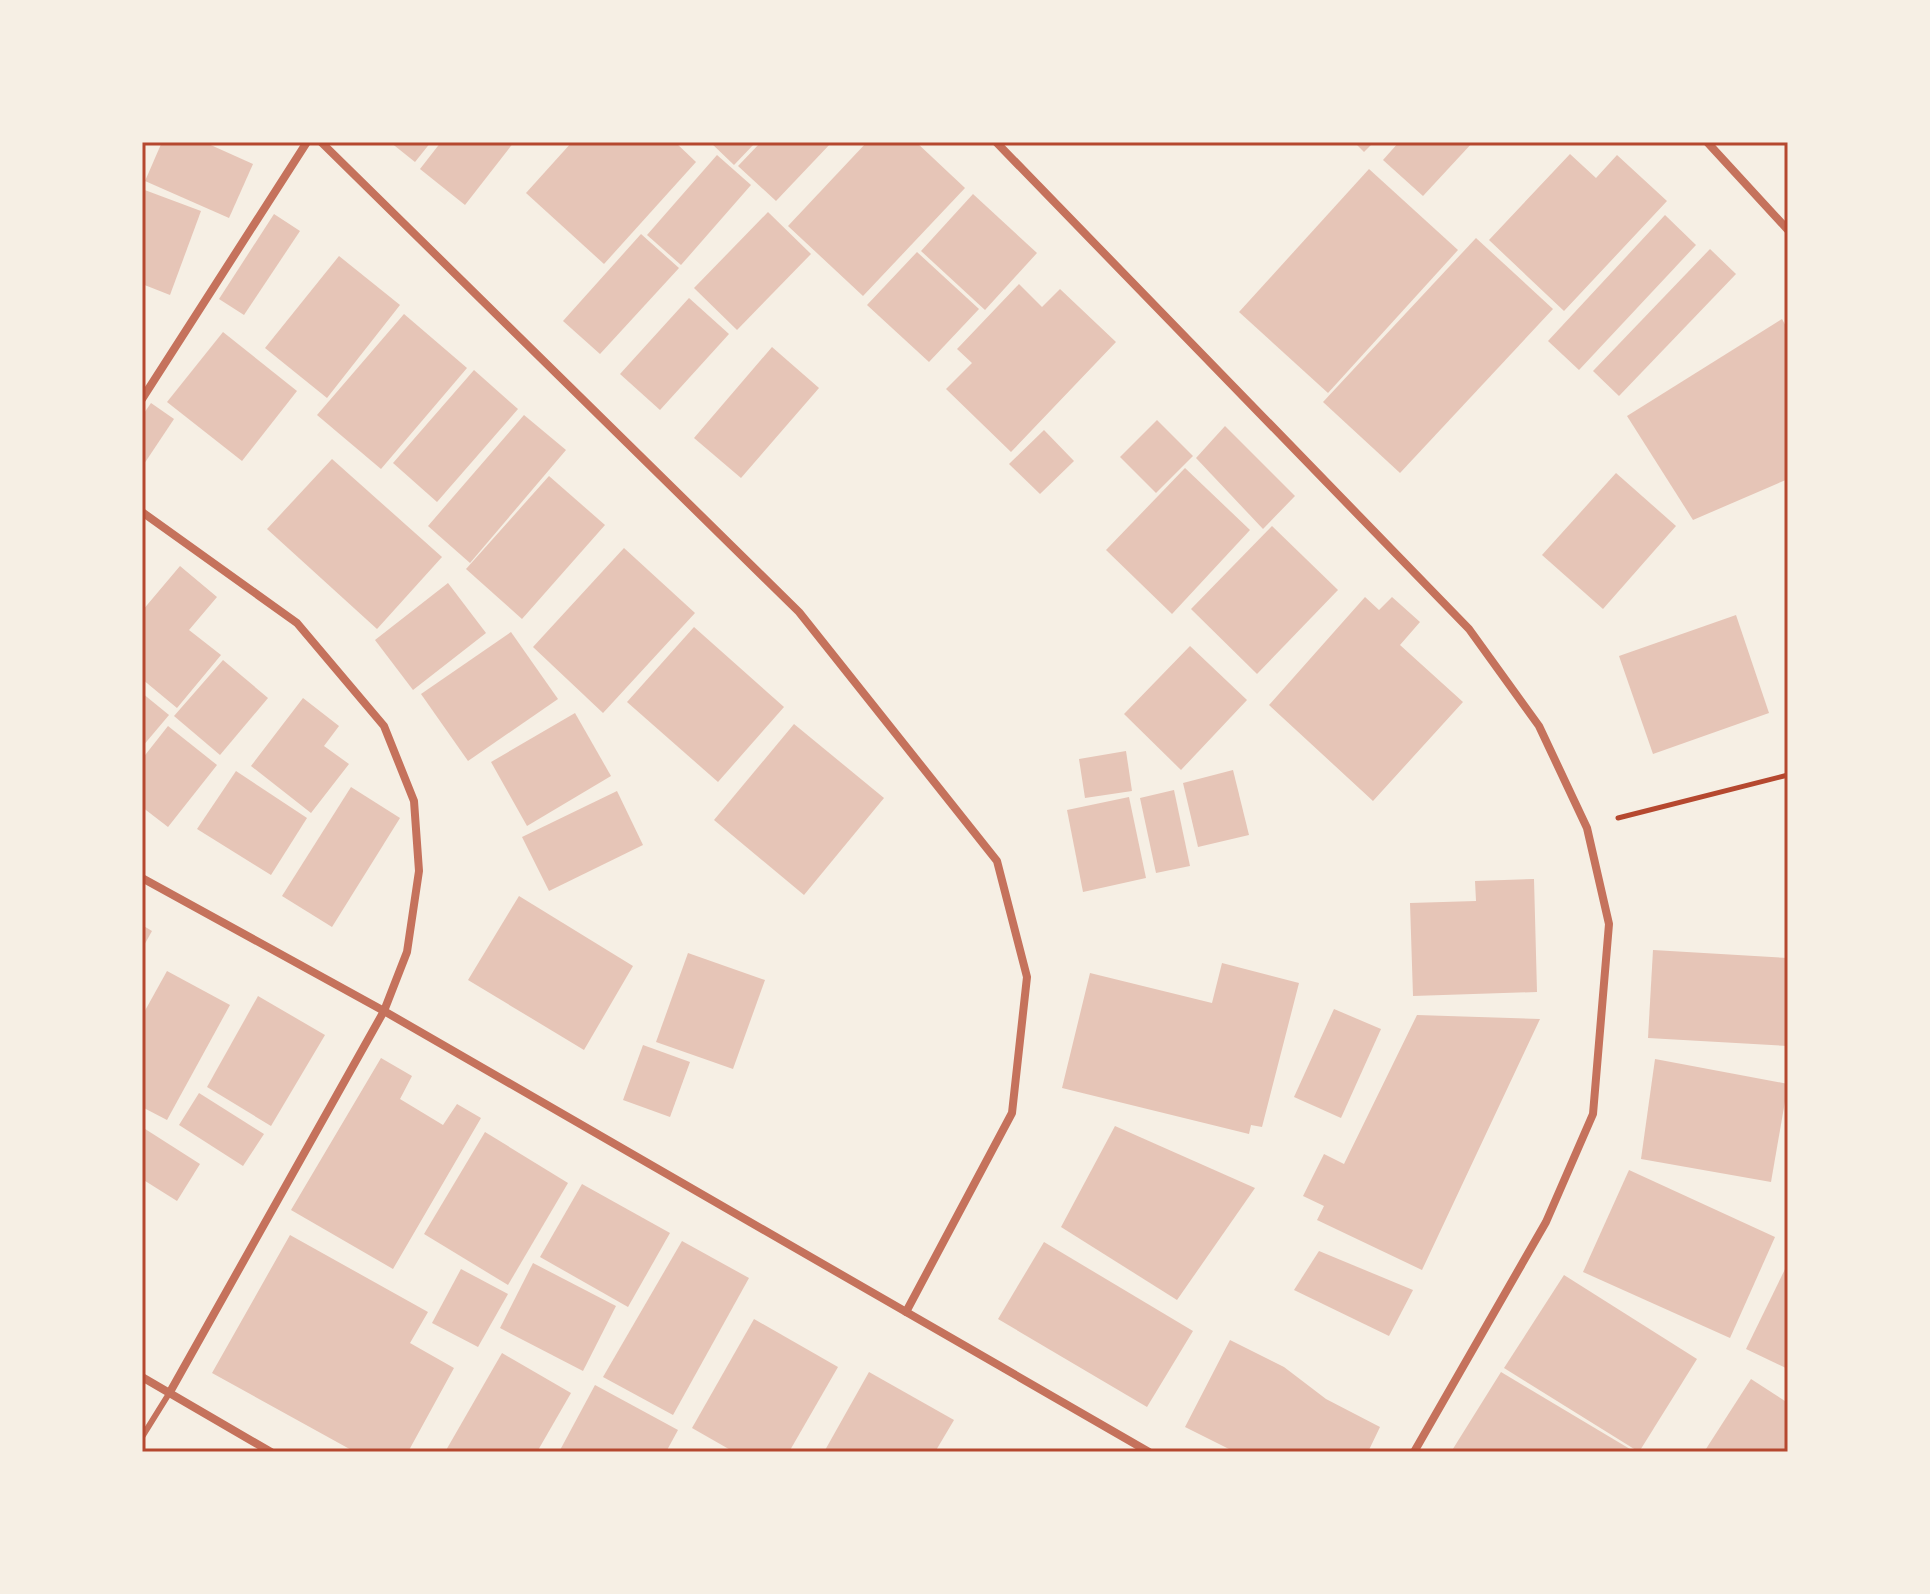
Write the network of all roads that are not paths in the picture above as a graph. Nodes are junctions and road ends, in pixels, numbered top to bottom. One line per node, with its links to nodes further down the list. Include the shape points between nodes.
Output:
1 (307, 142): 6 (street)
2 (321, 142): 10 (street, via 799,612 997,861 1027,977 1012,1113)
3 (996, 142): 16 (street, via 1469,629 1539,726 1587,828 1609,924 1593,1114 1546,1222)
4 (1707, 142): 5 (street)
5 (1788, 230)
6 (142, 399)
7 (142, 512): 9 (street, via 297,623 384,726 414,801 419,871 407,952)
8 (142, 878): 9 (street)
9 (384, 1011): 10 (street); 12 (street)
10 (906, 1312): 15 (street)
11 (142, 1377): 12 (street)
12 (170, 1392): 13 (lane); 14 (street)
13 (142, 1437)
14 (271, 1452)
15 (1149, 1452)
16 (1414, 1452)

